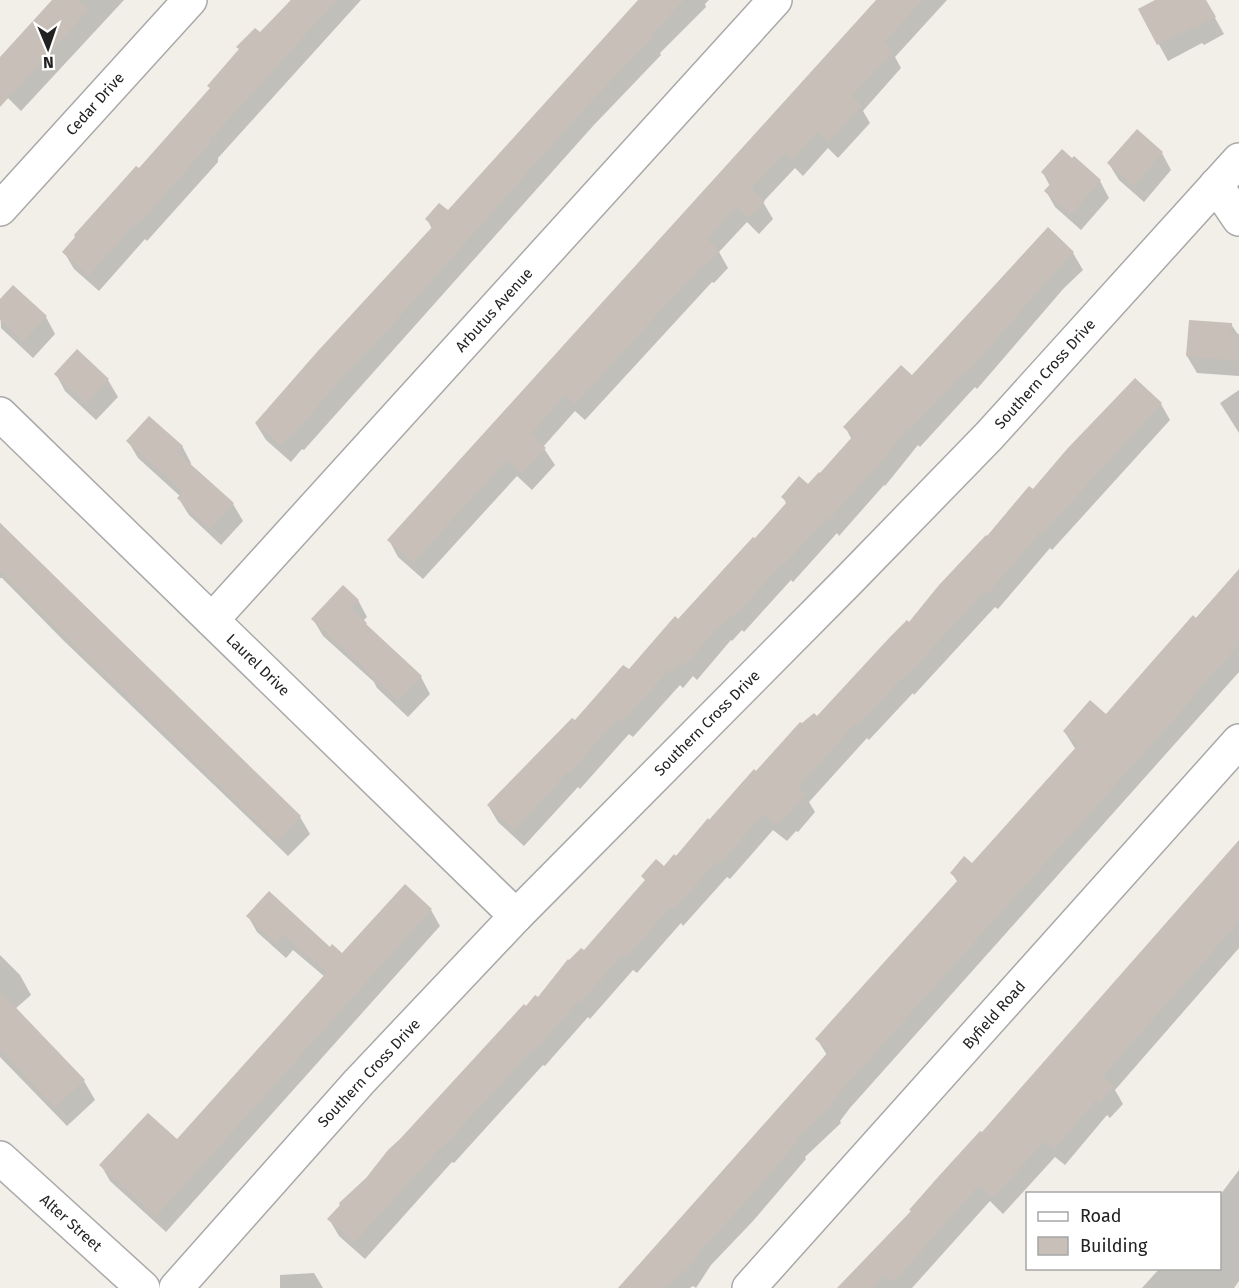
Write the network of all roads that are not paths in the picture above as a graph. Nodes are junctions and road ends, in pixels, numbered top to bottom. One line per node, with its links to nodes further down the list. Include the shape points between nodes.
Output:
1 (190, 0): 5 (street, Cedar Drive)
2 (775, 0): 8 (street, Arbutus Avenue)
3 (1239, 160): 4 (street, Southern Cross Drive)
4 (1216, 184): 6 (street); 10 (street, Southern Cross Drive, via 989,436)
5 (0, 209)
6 (1239, 219)
7 (0, 414): 8 (street, Laurel Drive)
8 (212, 620): 10 (street, Laurel Drive)
9 (1239, 741): 14 (street, Byfield Road)
10 (516, 916): 13 (street, Southern Cross Drive, via 359,1082)
11 (0, 1158): 12 (street, Alter Street)
12 (143, 1288)
13 (177, 1288)
14 (749, 1288)

